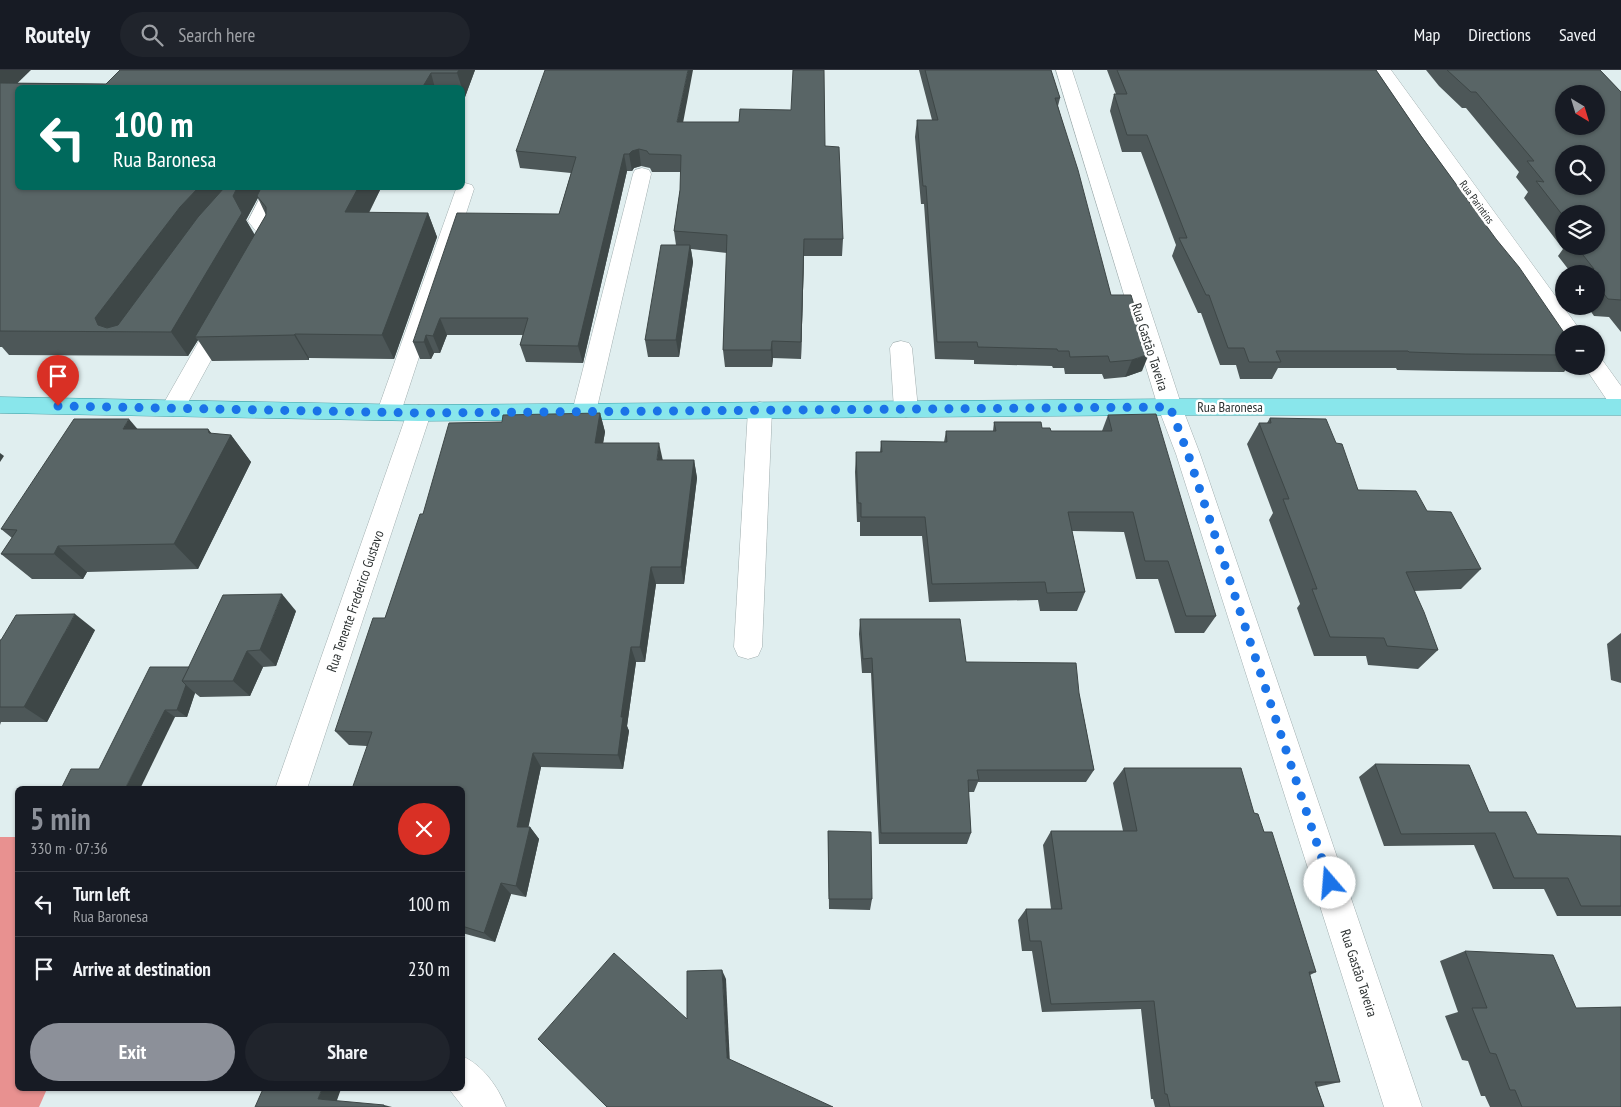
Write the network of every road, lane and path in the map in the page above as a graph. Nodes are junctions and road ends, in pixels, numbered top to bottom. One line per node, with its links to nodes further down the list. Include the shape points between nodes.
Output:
1 (1064, 70): 13 (street, Rua Gastão Taveira)
2 (1383, 70): 8 (street, Rua Parintins)
3 (642, 174): 19 (street)
4 (273, 190): 6 (street, via 258,221 268,232 268,238)
5 (465, 190): 18 (street)
6 (249, 272)
7 (235, 298): 15 (street)
8 (1566, 325)
9 (901, 348): 16 (street)
10 (1601, 375): 11 (street)
11 (1621, 403)
12 (0, 405): 15 (main road, Rua Baronesa)
13 (1170, 407): 14 (main road, Rua Baronesa); 16 (main road, Rua Baronesa); 25 (street, Rua Gastão Taveira)
14 (1621, 407)
15 (173, 408): 18 (main road, Rua Baronesa)
16 (906, 409): 17 (main road, Rua Baronesa)
17 (760, 410): 19 (main road, Rua Baronesa); 21 (street)
18 (389, 412): 20 (main road, Rua Baronesa)
19 (584, 412): 20 (main road, Rua Baronesa)
20 (419, 413): 22 (street, Rua Tenente Frederico Gustavo)
21 (748, 647)
22 (292, 786)
23 (465, 1079): 24 (street)
24 (487, 1107)
25 (1403, 1107)

